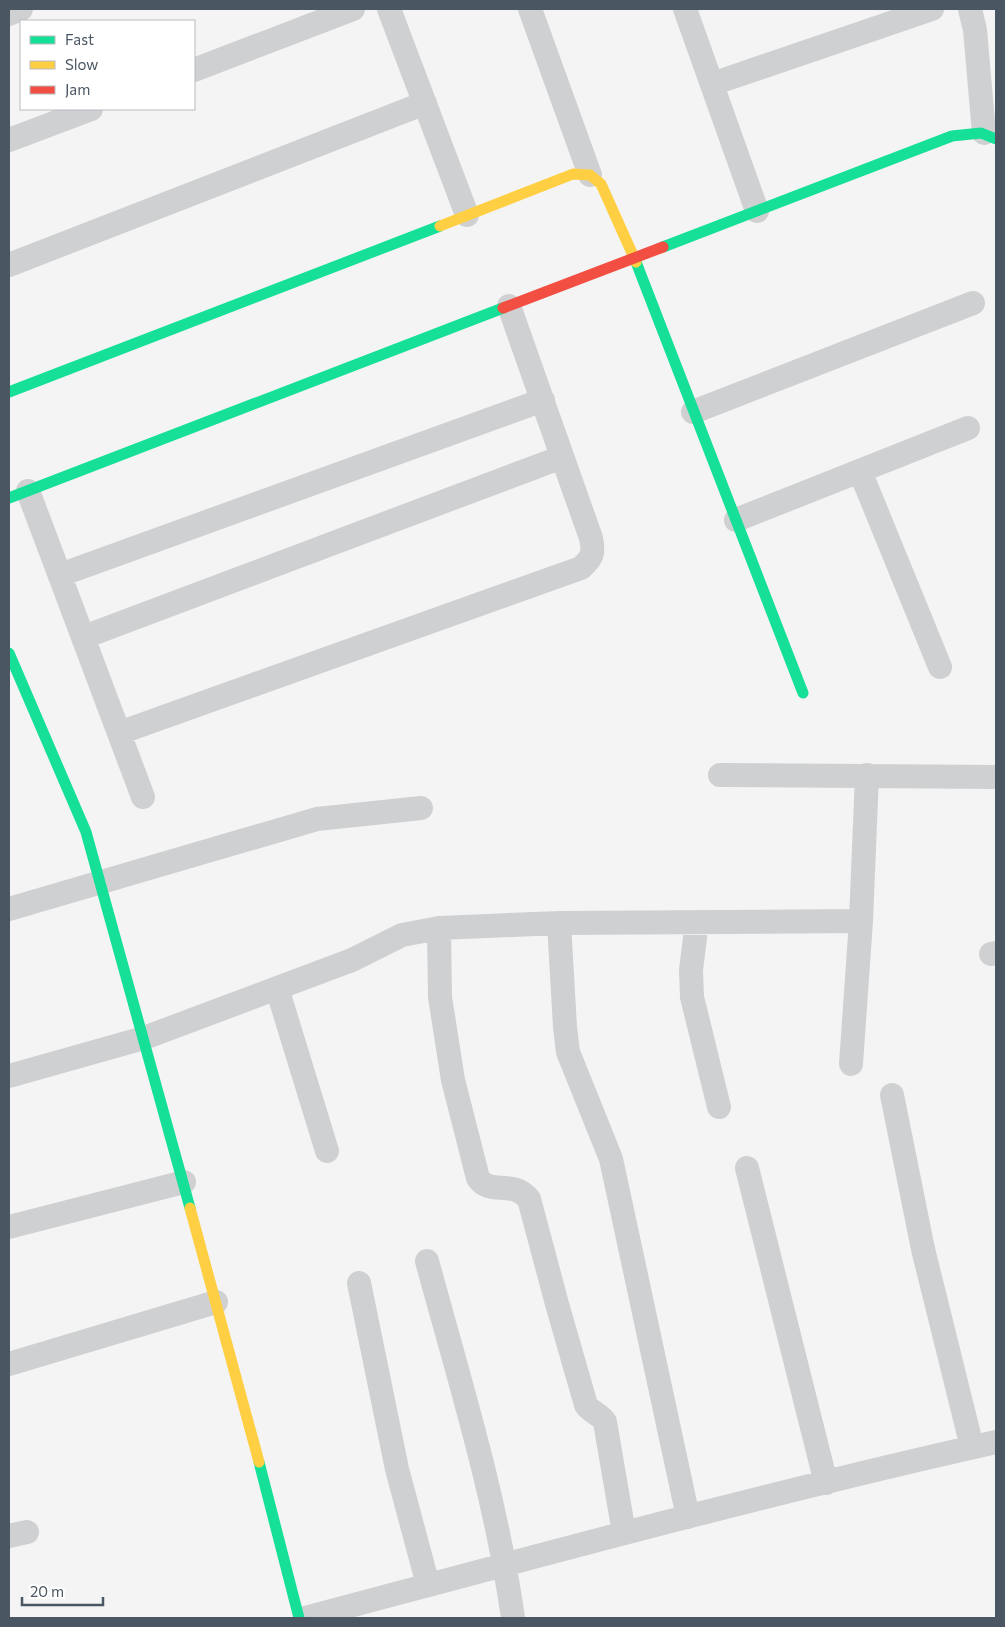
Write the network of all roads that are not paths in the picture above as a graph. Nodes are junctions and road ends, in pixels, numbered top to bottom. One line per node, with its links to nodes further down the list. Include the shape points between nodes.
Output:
1 (21, 9): 8 (street)
2 (353, 9): 9 (street)
3 (388, 9): 11 (street)
4 (530, 9): 15 (street)
5 (685, 9): 10 (street)
6 (932, 9): 10 (street)
7 (970, 9): 13 (street)
8 (9, 14)
9 (195, 70)
10 (712, 84): 16 (street)
11 (424, 103): 17 (street); 19 (street)
12 (88, 110): 14 (street)
13 (993, 137): 16 (street, via 967,133 952,136)
14 (9, 140)
15 (590, 175): 17 (street, via 573,174); 18 (street, via 602,184)
16 (757, 211): 18 (street)
17 (467, 215): 22 (street)
18 (634, 258): 21 (street); 24 (street)
19 (9, 265)
20 (973, 303): 24 (street)
21 (509, 306): 23 (street); 28 (street)
22 (9, 392)
23 (542, 400): 26 (street); 30 (street)
24 (693, 412): 29 (street)
25 (968, 428): 27 (street)
26 (562, 457): 31 (street); 35 (street, via 593,548 591,559 581,568)
27 (860, 471): 29 (street); 33 (street)
28 (18, 494): 30 (street)
29 (736, 520): 34 (street)
30 (60, 575): 31 (street)
31 (84, 637): 35 (street)
32 (9, 653): 41 (street, via 86,832)
33 (940, 667)
34 (803, 692)
35 (120, 733): 39 (street)
36 (720, 775): 37 (street)
37 (867, 775): 38 (street); 43 (street)
38 (996, 777)
39 (143, 797)
40 (421, 808): 41 (street, via 317,819)
41 (100, 883): 42 (street); 48 (street)
42 (9, 909)
43 (861, 920): 44 (street); 49 (street)
44 (697, 922): 45 (street); 52 (street, via 691,970 692,997)
45 (559, 923): 46 (street); 64 (street, via 568,1052 611,1159)
46 (439, 928): 47 (street, via 402,936 352,960); 65 (street, via 440,998 454,1080 478,1178 488,1186 518,1189 529,1199 586,1405 605,1422)
47 (277, 988): 48 (street); 53 (street)
48 (144, 1038): 50 (street); 55 (street)
49 (851, 1064)
50 (9, 1076)
51 (892, 1095): 62 (street, via 923,1249)
52 (719, 1107)
53 (327, 1151)
54 (747, 1168): 63 (street)
55 (184, 1182): 56 (street); 59 (street)
56 (9, 1227)
57 (427, 1261): 66 (street)
58 (359, 1283): 67 (street, via 397,1469)
59 (216, 1302): 60 (street); 68 (street)
60 (9, 1364)
61 (996, 1442): 62 (street)
62 (972, 1447): 63 (street)
63 (826, 1483): 64 (street)
64 (688, 1517): 65 (street)
65 (624, 1533): 66 (street)
66 (506, 1565): 67 (street); 70 (street)
67 (428, 1585): 69 (street)
68 (299, 1618)
69 (305, 1618)
70 (513, 1618)

